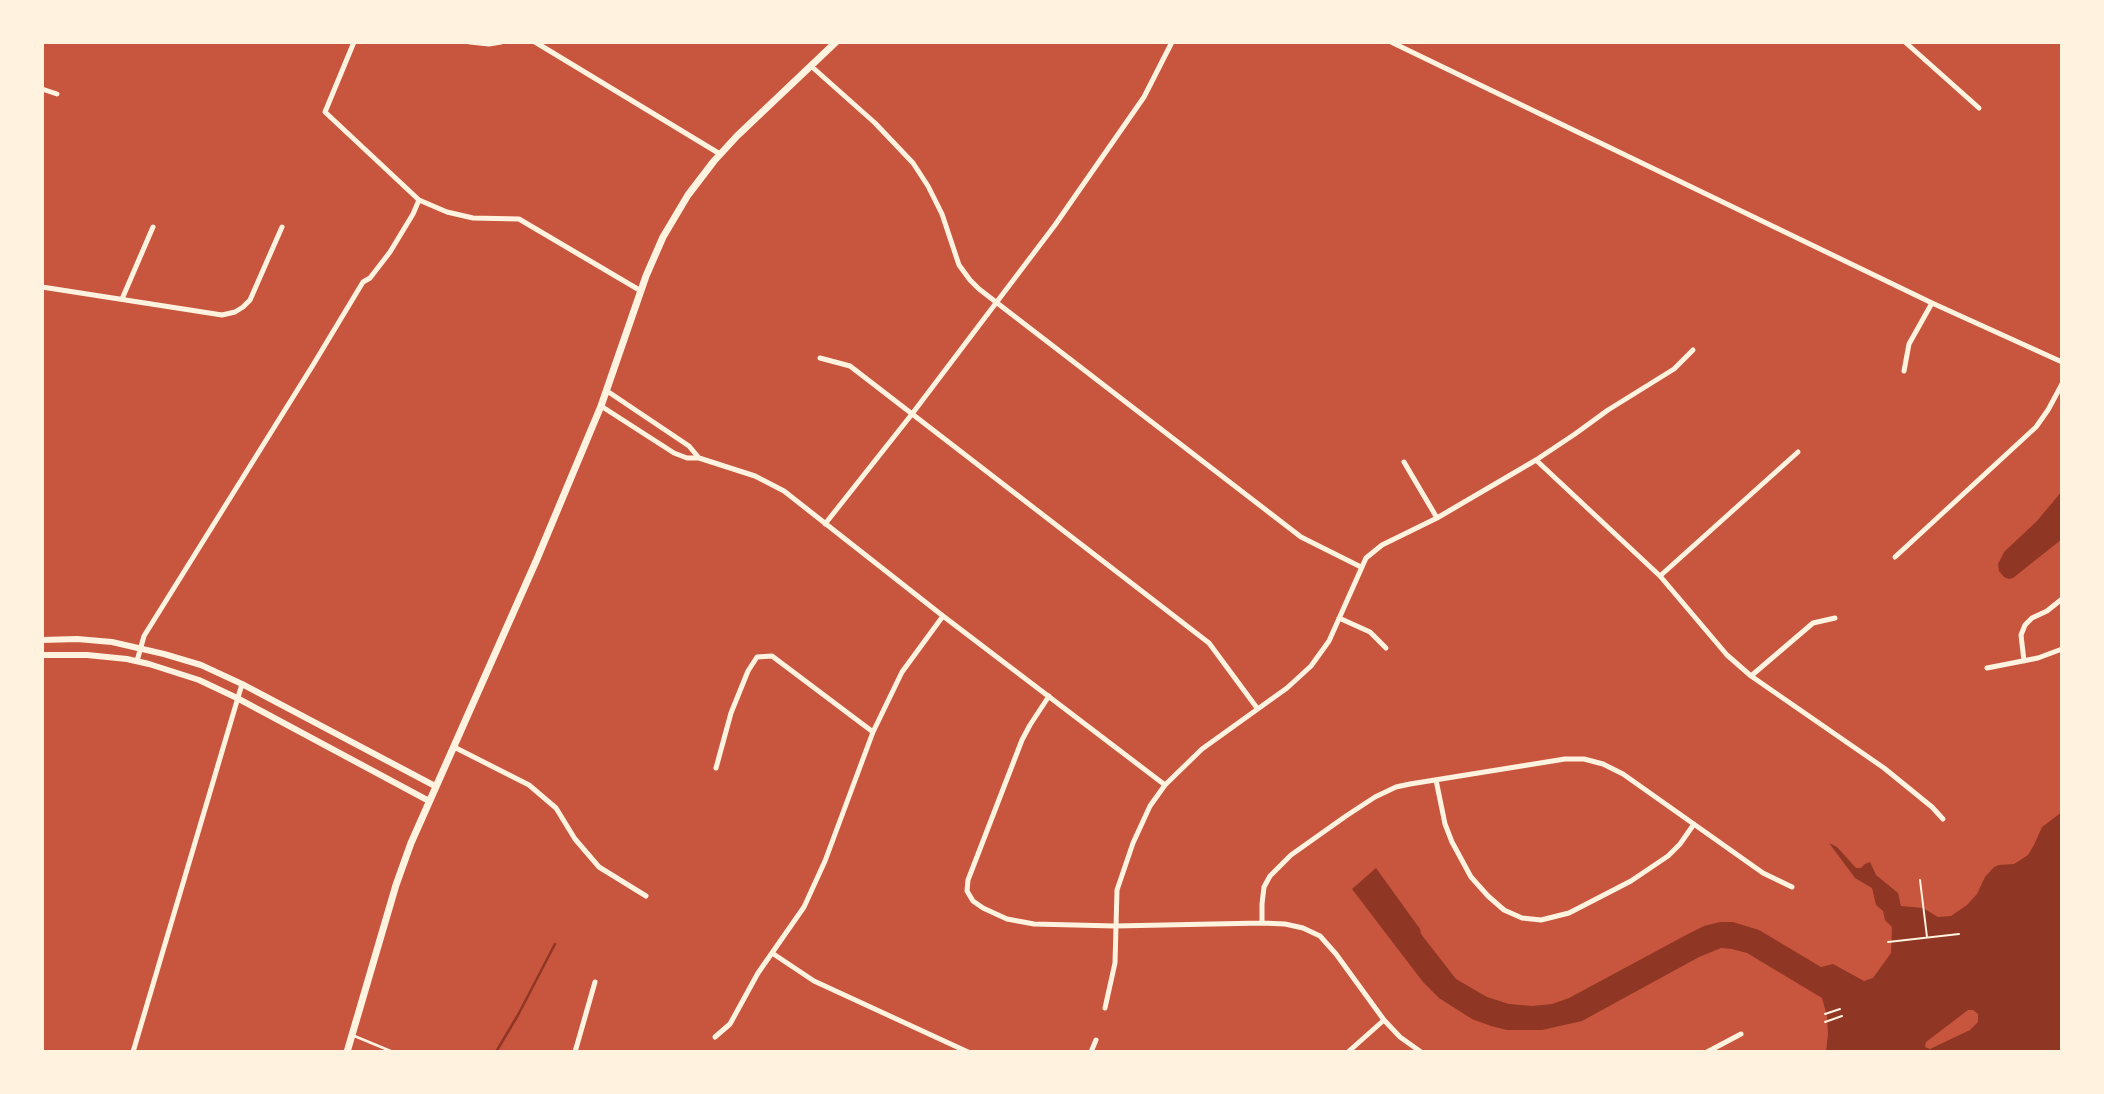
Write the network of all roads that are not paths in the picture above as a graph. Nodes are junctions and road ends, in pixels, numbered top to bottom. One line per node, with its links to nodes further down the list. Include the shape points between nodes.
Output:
1 (354, 42): 14 (street, via 325,112)
2 (470, 42): 3 (street)
3 (501, 42)
4 (535, 42): 13 (street)
5 (836, 42): 9 (main road)
6 (1172, 42): 21 (street, via 1144,97)
7 (1391, 42): 20 (street)
8 (1905, 42): 12 (street)
9 (811, 66): 13 (main road); 21 (street, via 913,163 942,214 964,273)
10 (42, 89): 11 (street)
11 (57, 94)
12 (1979, 108)
13 (720, 154): 18 (main road, via 677,211)
14 (419, 200): 18 (street, via 473,218 519,219); 44 (street, via 390,252 362,282)
15 (153, 227): 19 (street)
16 (282, 227): 19 (street, via 250,300 235,312 222,315)
17 (42, 287): 19 (street)
18 (640, 291): 27 (main road)
19 (122, 299)
20 (1932, 303): 24 (street); 25 (street, via 1909,344)
21 (997, 304): 29 (street); 37 (street, via 1301,537)
22 (1693, 349): 32 (street, via 1674,369)
23 (820, 358): 29 (street, via 850,366)
24 (2062, 362)
25 (1904, 371)
26 (2062, 384): 36 (street, via 2036,427)
27 (607, 391): 28 (main road); 31 (street, via 690,446)
28 (601, 406): 31 (street, via 674,453); 57 (main road)
29 (912, 414): 35 (street); 55 (street, via 1209,643)
30 (1798, 452): 38 (street)
31 (699, 458): 35 (street, via 769,482)
32 (1536, 460): 34 (street); 38 (street)
33 (1404, 462): 34 (street)
34 (1437, 518): 37 (street, via 1377,548)
35 (825, 524): 40 (street)
36 (1895, 557)
37 (1361, 567): 41 (street)
38 (1660, 576): 51 (street, via 1727,655)
39 (2062, 599): 49 (street, via 2025,625 2021,635)
40 (943, 616): 53 (street); 56 (street, via 902,672)
41 (1339, 618): 45 (street, via 1370,632); 55 (street, via 1311,666)
42 (1835, 618): 51 (street, via 1814,623)
43 (42, 640): 44 (street, via 112,642)
44 (139, 648): 48 (street); 52 (street, via 201,665)
45 (1386, 648)
46 (2062, 649): 49 (street)
47 (42, 655): 48 (street)
48 (137, 661): 54 (street, via 199,680)
49 (2024, 661): 50 (street)
50 (1987, 668)
51 (1751, 676): 63 (street, via 1884,768)
52 (242, 684): 54 (street); 61 (street)
53 (1049, 696): 60 (street); 68 (street, via 1022,740 967,891 978,905 1017,922)
54 (237, 698): 62 (street); 77 (street)
55 (1257, 708): 60 (street, via 1202,749)
56 (873, 732): 58 (street, via 772,656 757,657 731,713); 69 (street, via 820,872 804,907)
57 (454, 747): 61 (main road); 66 (street, via 529,785 556,808 599,867)
58 (716, 768)
59 (1436, 780): 64 (street, via 1584,759 1623,774); 64 (street, via 1445,824 1471,877 1504,910 1522,918 1541,920 1569,913 1631,881 1668,856); 67 (street, via 1396,787 1375,797 1285,860 1264,887)
60 (1165, 785): 68 (street, via 1143,819 1124,866)
61 (435, 786): 62 (main road)
62 (429, 801): 74 (main road, via 396,885)
63 (1943, 819)
64 (1694, 824): 65 (street, via 1763,873)
65 (1792, 887)
66 (646, 896)
67 (1262, 923): 68 (street); 72 (street, via 1303,928 1320,936)
68 (1115, 926): 71 (street, via 1115,963)
69 (772, 953): 75 (street, via 730,1024); 81 (street, via 814,981)
70 (595, 982): 80 (street)
71 (1105, 1008)
72 (1384, 1020): 83 (street); 84 (street)
73 (1741, 1034): 85 (street)
74 (352, 1035): 78 (main road); 79 (lane)
75 (715, 1038)
76 (1096, 1040): 82 (street)
77 (133, 1052)
78 (347, 1052)
79 (393, 1052)
80 (575, 1052)
81 (968, 1052)
82 (1091, 1052)
83 (1348, 1052)
84 (1421, 1052)
85 (1707, 1052)

